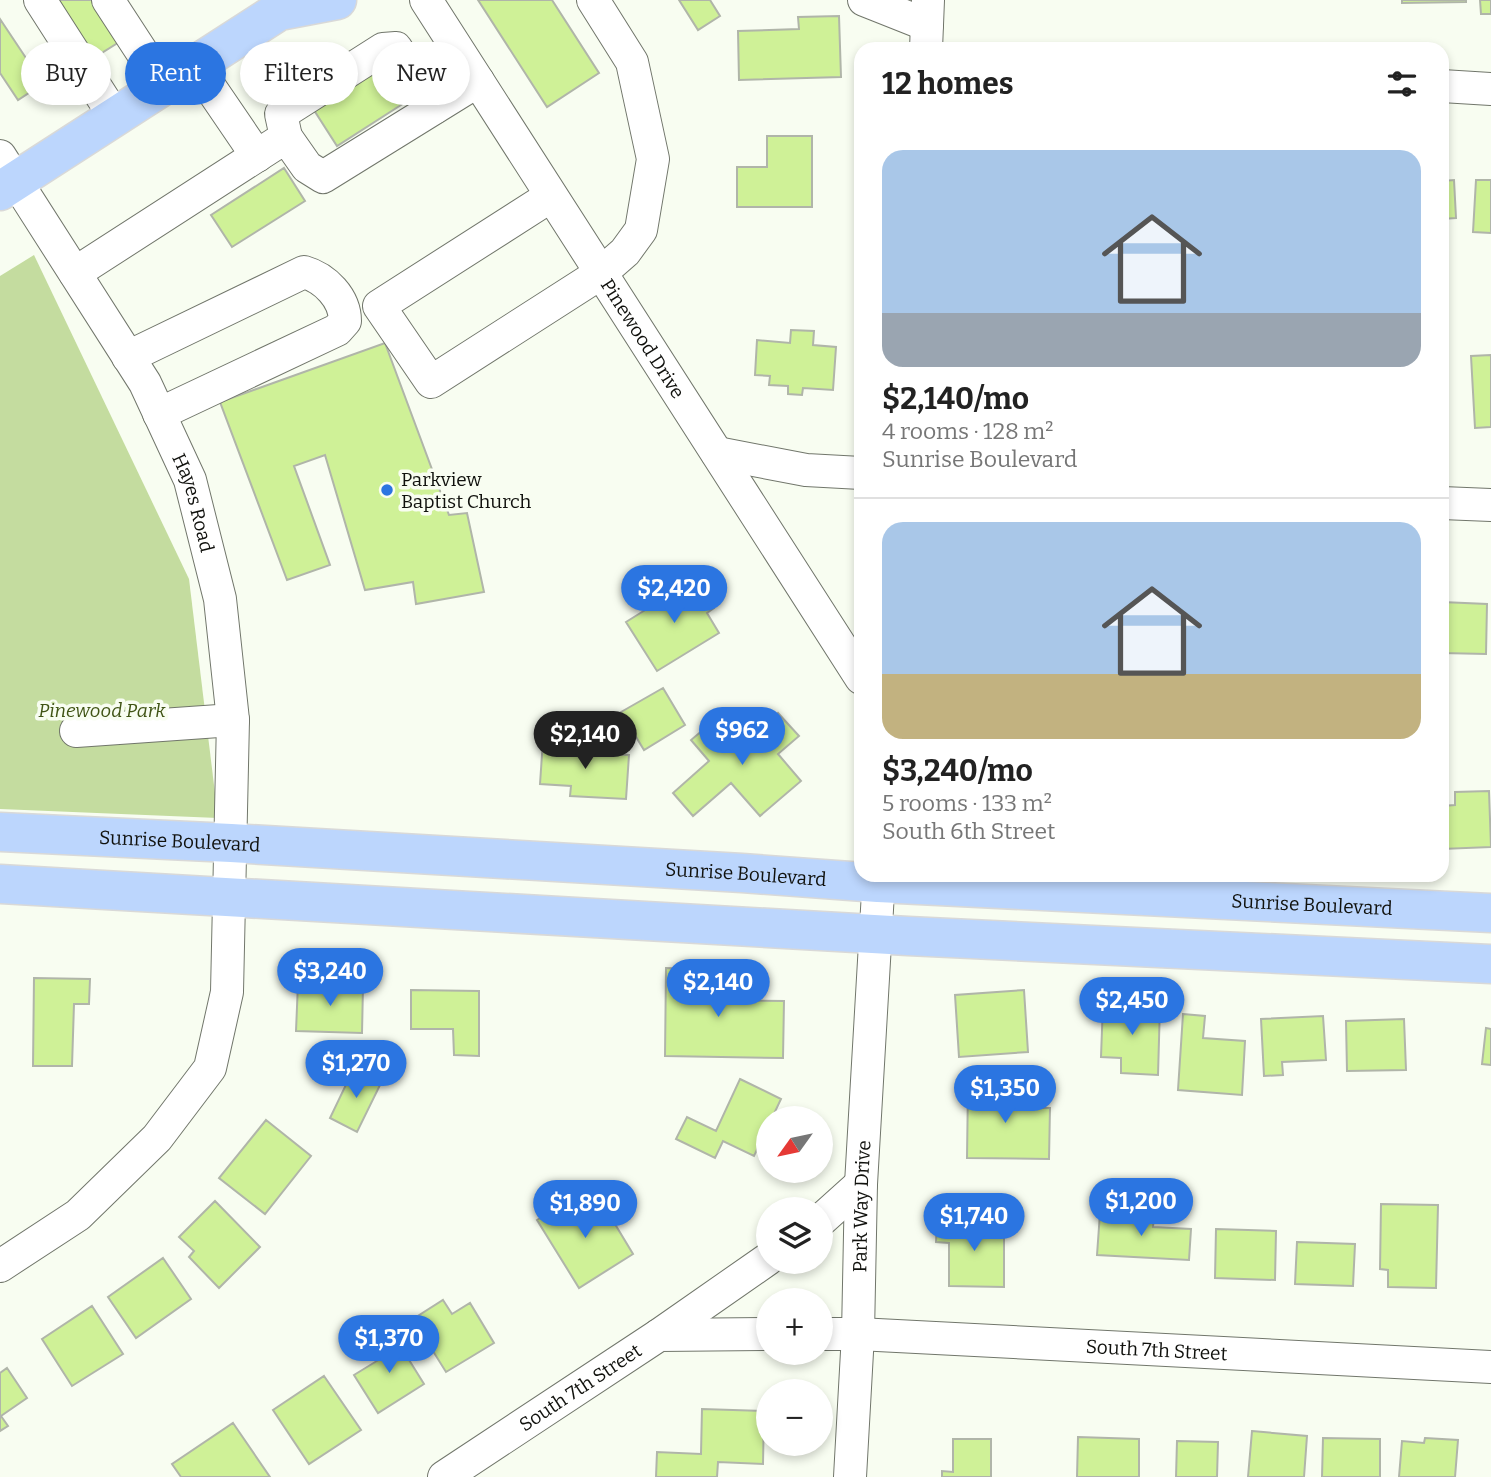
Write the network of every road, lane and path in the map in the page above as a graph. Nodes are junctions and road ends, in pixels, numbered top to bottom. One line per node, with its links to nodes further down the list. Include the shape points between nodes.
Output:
1 (40, 0): 17 (street)
2 (108, 0): 9 (street)
3 (337, 0): 7 (main road)
4 (426, 0): 11 (street, Pinewood Drive)
5 (593, 0): 23 (street, via 632,62 653,159 640,230 625,252)
6 (864, 0): 8 (street)
7 (282, 6): 10 (main road)
8 (927, 25)
9 (135, 42)
10 (226, 44)
11 (478, 81): 16 (street); 21 (street, Pinewood Drive)
12 (1449, 86): 13 (street)
13 (1491, 89)
14 (134, 105): 17 (main road)
15 (222, 105): 19 (street)
16 (434, 108): 18 (street, via 323,177 307,167); 18 (street, via 396,48 383,50 281,114)
17 (115, 117): 20 (main road)
18 (286, 137): 19 (street)
19 (257, 156): 22 (street)
20 (5, 176): 22 (street, Hayes Road)
21 (551, 195): 23 (street, Pinewood Drive); 24 (street)
22 (75, 273): 26 (street, Hayes Road)
23 (601, 273): 24 (street, via 430,382); 28 (street, Pinewood Drive)
24 (379, 306): 25 (street)
25 (345, 321): 26 (street, via 345,309 329,286 304,272); 27 (street, via 337,330)
26 (128, 357): 27 (street, Hayes Road)
27 (159, 414): 33 (street, Hayes Road, via 190,481 219,599)
28 (717, 453): 29 (street, via 806,471); 32 (street, Pinewood Drive)
29 (854, 473)
30 (1449, 503): 31 (street)
31 (1491, 505)
32 (854, 667)
33 (233, 720): 34 (street); 36 (street, Hayes Road)
34 (76, 731)
35 (0, 832): 36 (main road, Sunrise Boulevard)
36 (231, 842): 37 (main road, Sunrise Boulevard); 41 (street, Hayes Road)
37 (854, 878)
38 (879, 882): 43 (street, Park Way Drive)
39 (931, 882): 42 (main road, Sunrise Boulevard)
40 (0, 884): 41 (main road)
41 (229, 897): 43 (main road); 47 (street, Hayes Road, via 227,992 210,1068 157,1138 78,1215)
42 (1491, 914)
43 (874, 934): 44 (main road); 45 (street, Park Way Drive)
44 (1491, 964)
45 (861, 1184): 46 (street); 51 (street, Park Way Drive)
46 (833, 1209)
47 (0, 1266)
48 (756, 1267): 52 (street)
49 (756, 1334): 52 (street, South 7th Street)
50 (833, 1334): 51 (street, South 7th Street)
51 (858, 1334): 53 (street, South 7th Street); 55 (street, Park Way Drive)
52 (659, 1335): 54 (street, South 7th Street)
53 (1491, 1367)
54 (444, 1477)
55 (850, 1477)

